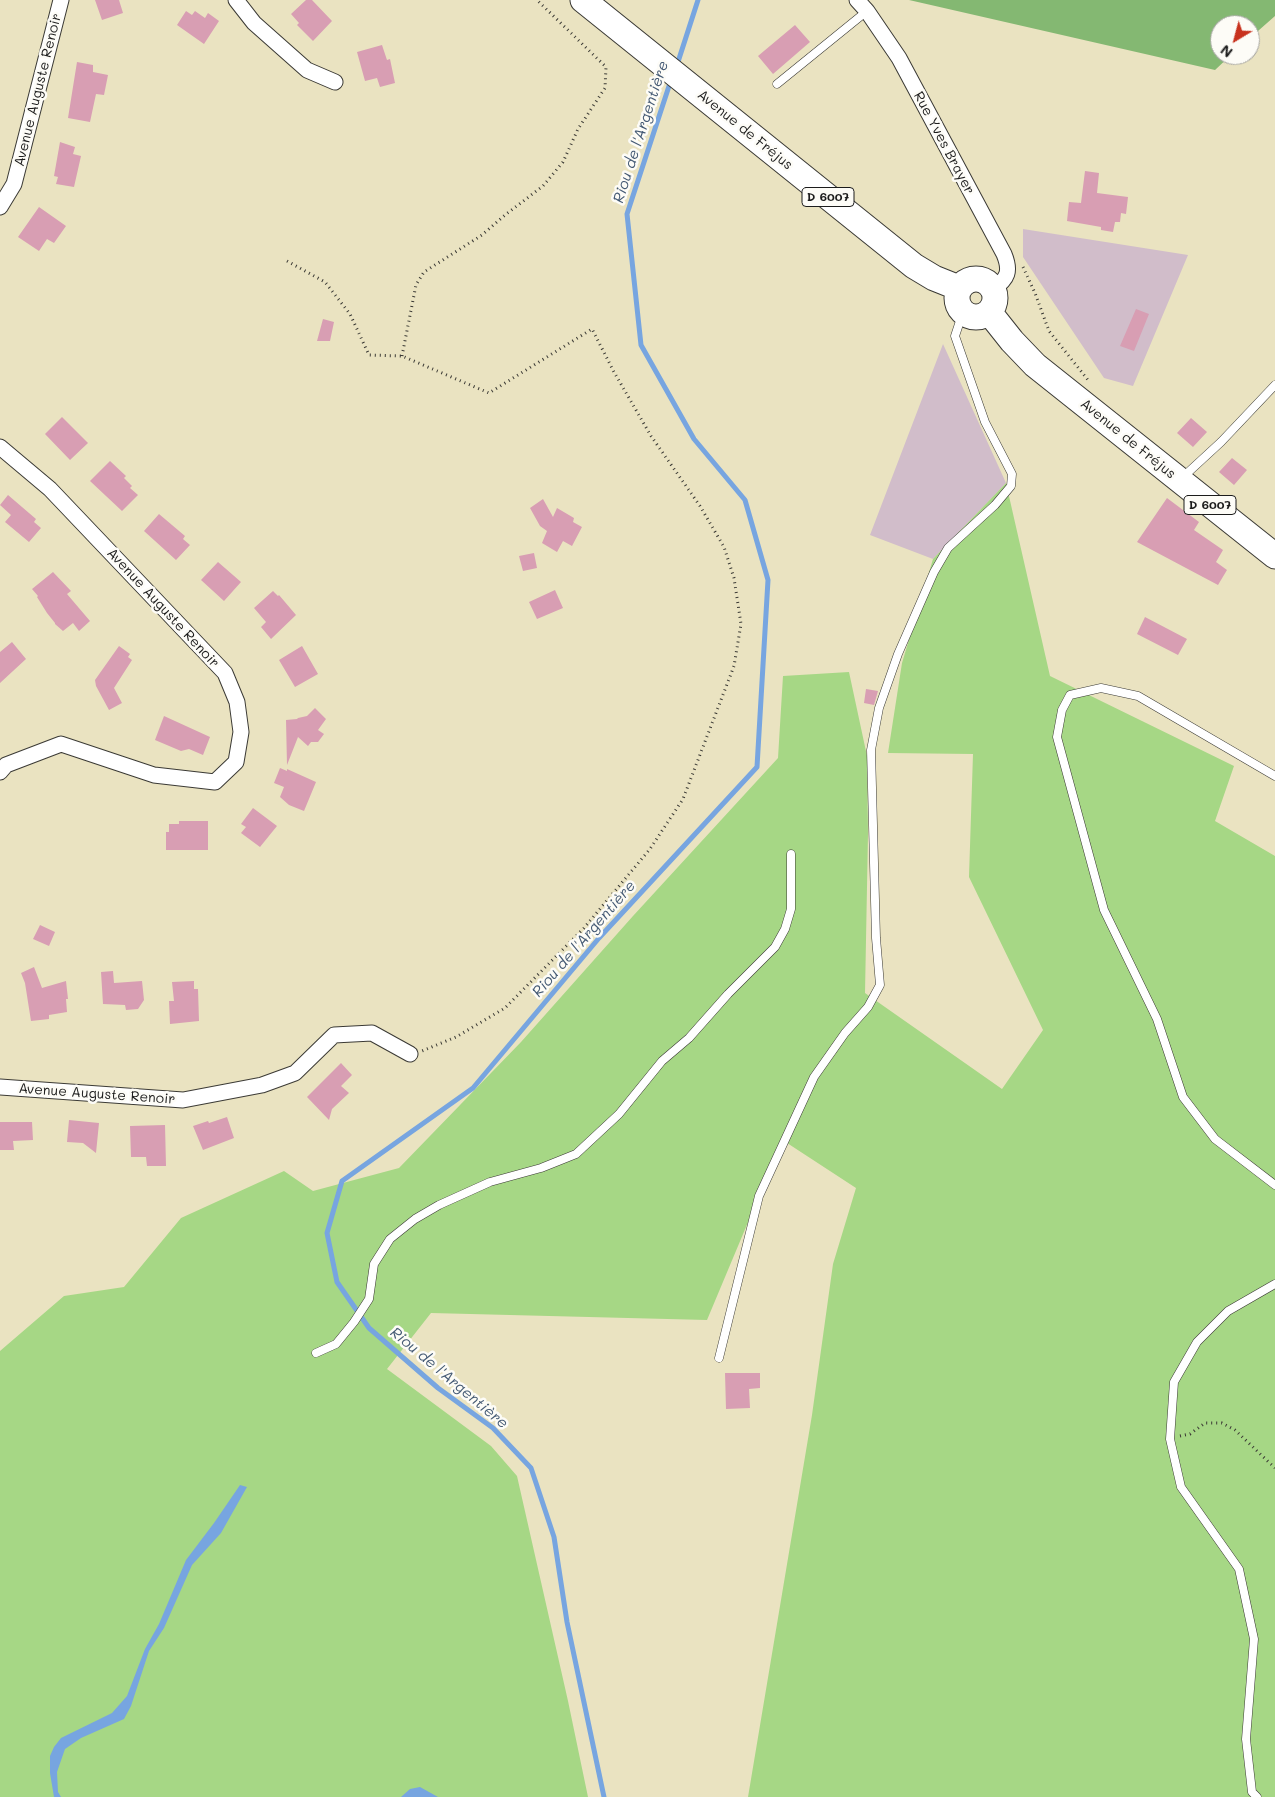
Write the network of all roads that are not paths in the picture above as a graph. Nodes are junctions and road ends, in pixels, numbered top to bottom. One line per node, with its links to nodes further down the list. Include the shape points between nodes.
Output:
1 (61, 0): 7 (street, Avenue Auguste Renoir, via 14,184)
2 (236, 0): 5 (street, via 254,23 307,70)
3 (584, 0): 8 (main road, Avenue de Fréjus / D 6007, via 914,266)
4 (862, 6): 6 (lane); 9 (street, Rue Yves Brayer, via 899,58 1009,265 1007,275)
5 (335, 82)
6 (777, 84)
7 (0, 207)
8 (961, 300): 9 (main road, via 971,316 981,316); 9 (main road, via 965,282 972,278 988,282); 22 (lane, via 955,336 985,422 1012,474 1011,486 948,548 898,654 878,708 871,750 880,985 868,1007 814,1076 758,1196)
9 (991, 300): 12 (main road, Avenue de Fréjus / D 6007, via 1012,341 1035,365)
10 (1275, 385): 12 (lane, via 1221,442)
11 (0, 447): 14 (street, Avenue Auguste Renoir, via 50,489 225,673 237,702 241,732 236,762 215,782 154,775 61,744 6,765)
12 (1179, 480): 13 (main road, Avenue de Fréjus / D 6007)
13 (1275, 556)
14 (0, 772)
15 (1275, 776): 19 (lane, via 1138,696 1101,688 1070,695 1062,710 1057,737 1104,910 1157,1019 1183,1096 1215,1139)
16 (791, 854): 21 (lane, via 791,909 775,947 689,1038 662,1061 619,1114 576,1154 490,1182 439,1206 390,1239 374,1264 369,1299 336,1344)
17 (410, 1054): 18 (street, Avenue Auguste Renoir, via 372,1033 334,1035 295,1073 262,1085 183,1100)
18 (0, 1087)
19 (1275, 1186)
20 (1275, 1284): 23 (lane, via 1228,1311 1197,1342 1174,1382 1170,1439 1181,1486 1239,1569 1254,1639 1246,1739 1252,1792)
21 (316, 1354)
22 (719, 1358)
23 (1257, 1797)

